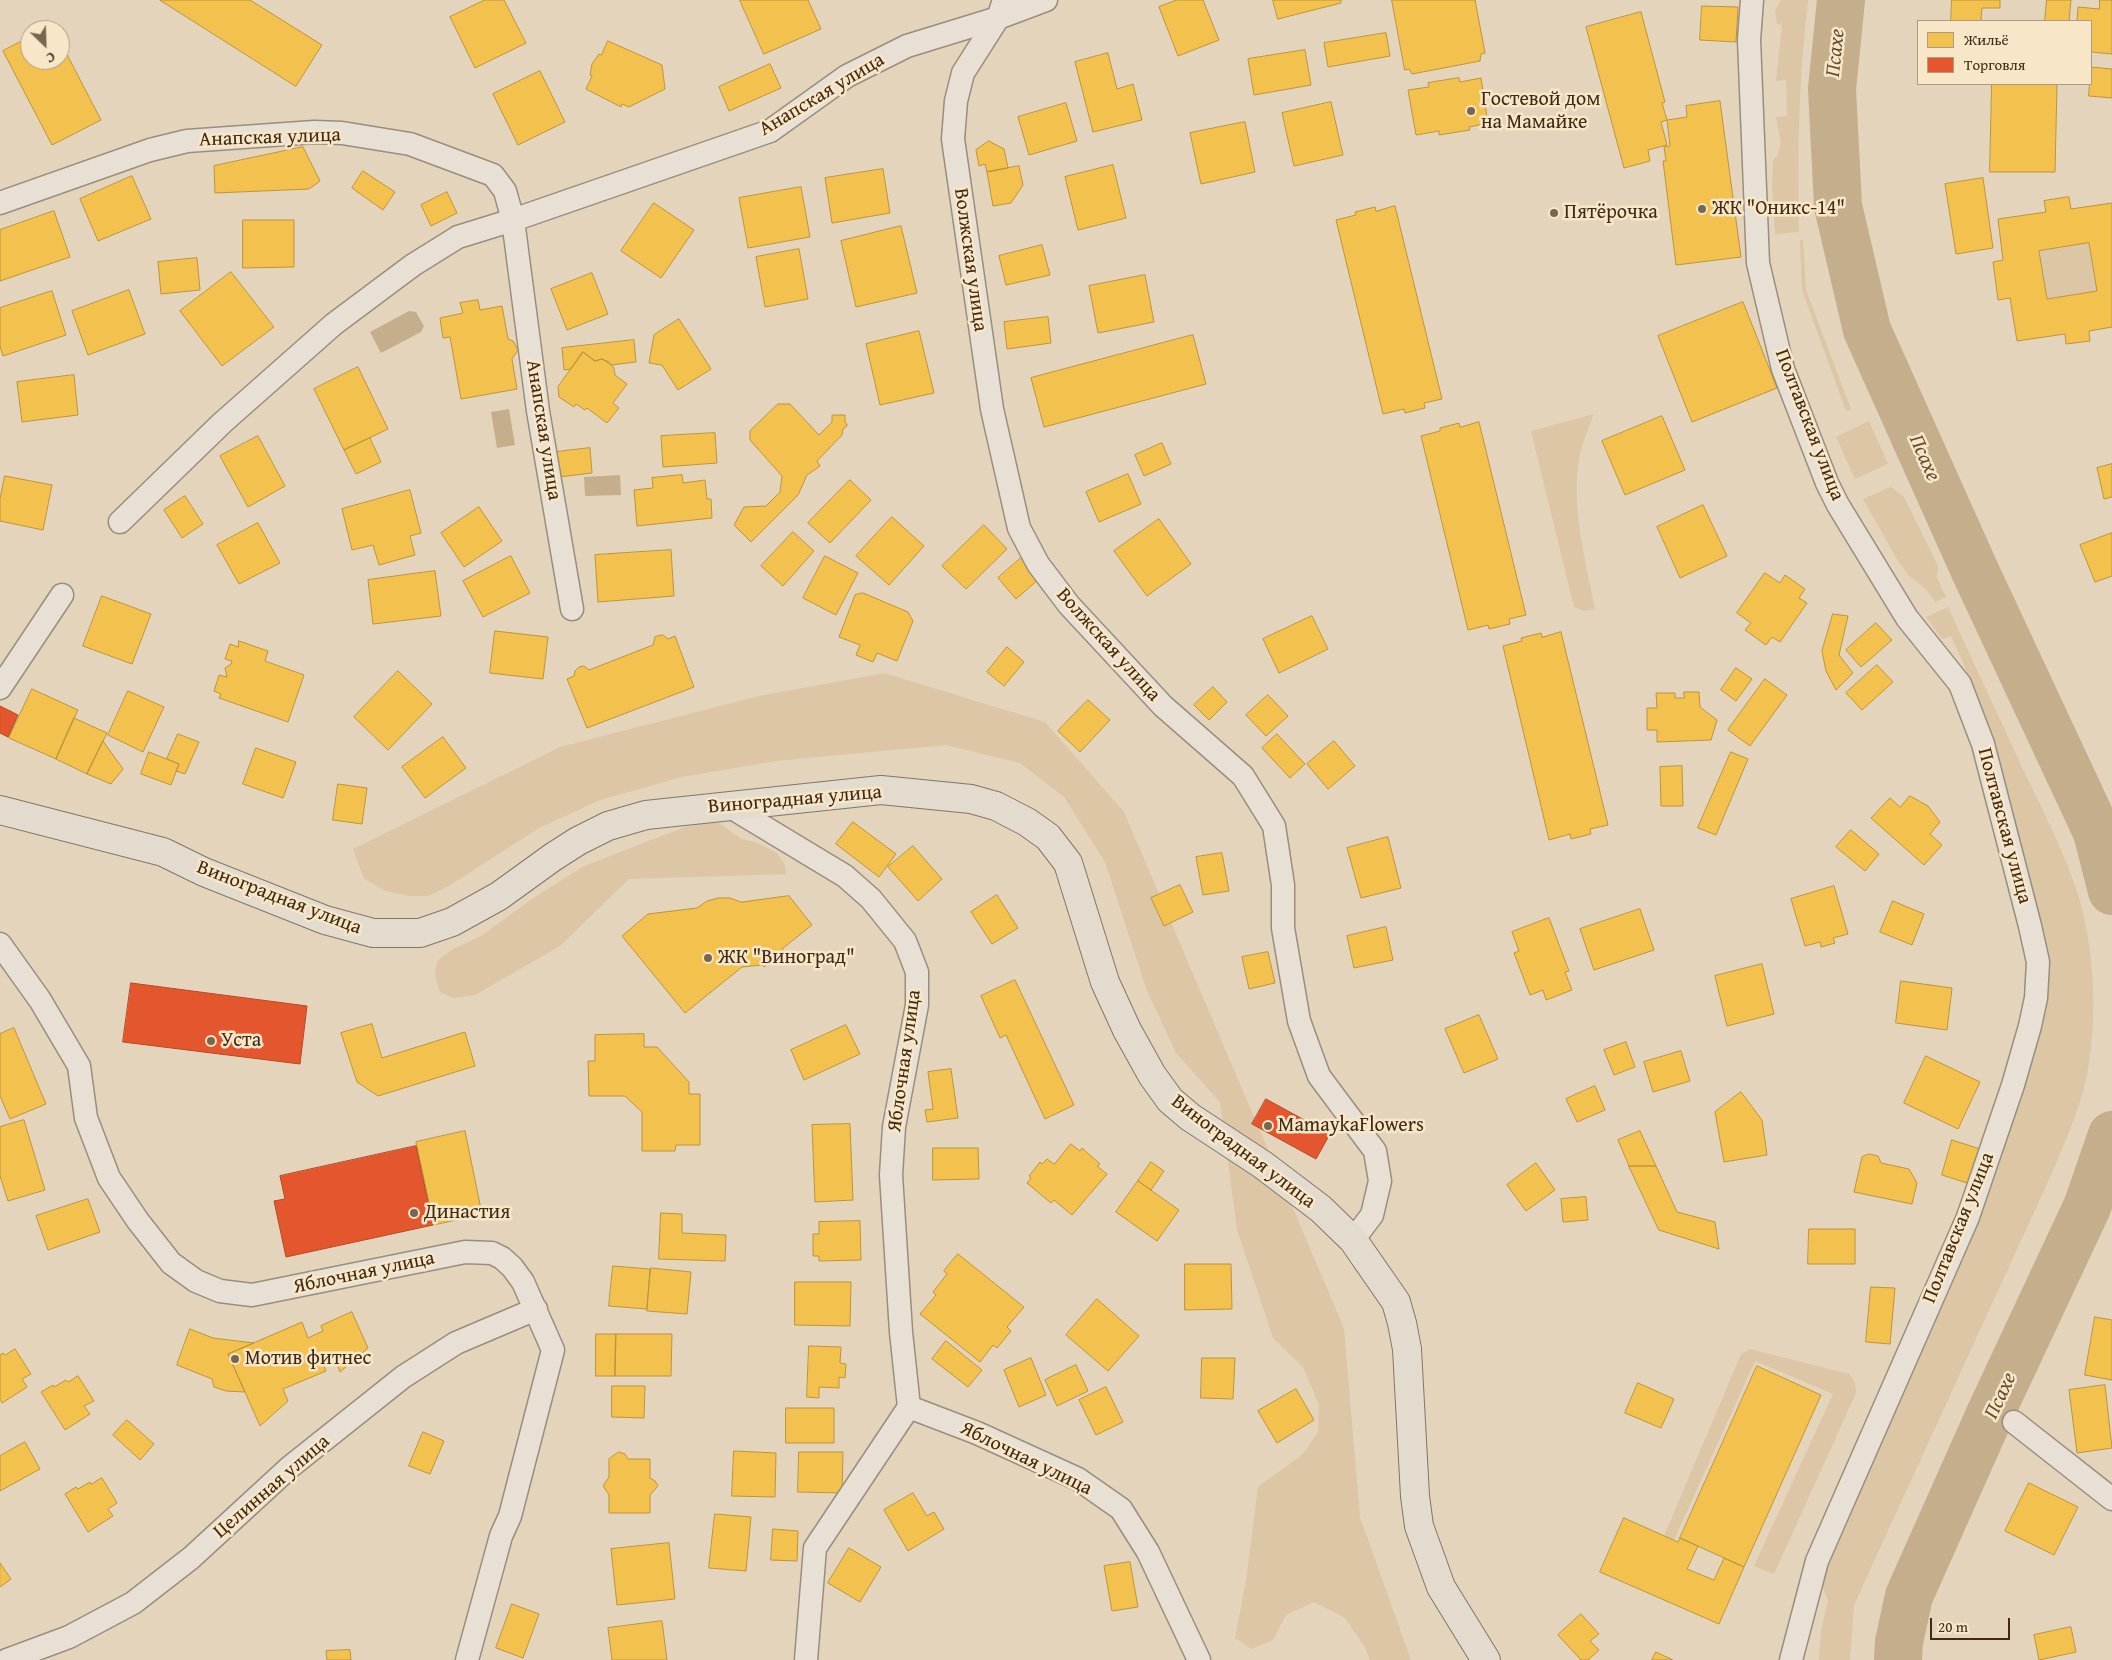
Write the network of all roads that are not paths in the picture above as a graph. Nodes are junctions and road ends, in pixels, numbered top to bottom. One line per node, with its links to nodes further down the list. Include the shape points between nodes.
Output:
1 (1046, 0): 3 (street, Анапская улица)
2 (1752, 0): 23 (street, Полтавская улица, via 1750,40 1758,263 1784,369 1838,504 1907,618 1960,684 1982,744 2038,962 2036,998 2014,1085 1968,1216 1817,1561)
3 (1001, 9): 5 (street, Анапская улица, via 907,46 856,72 770,131); 13 (street, Волжская улица, via 963,73 956,101 953,139 992,409 1019,528 1038,564 1070,605 1163,706 1243,776 1274,826 1283,885 1283,928 1299,1021 1319,1076 1375,1151 1380,1180 1372,1215)
4 (0, 204): 5 (street, Анапская улица, via 150,150 187,141 314,132 410,144 493,175 505,191)
5 (513, 220): 6 (street, Анапская улица, via 458,237 413,265 334,324 222,423); 8 (street, Анапская улица, via 538,411)
6 (120, 522)
7 (62, 595): 9 (street)
8 (572, 609)
9 (0, 688)
10 (729, 806): 11 (main road, Виноградная улица, via 646,815 608,826 566,849 499,896 452,922 420,933 373,933 325,920 204,872 163,852); 13 (main road, Виноградная улица, via 881,790 971,799 996,806 1027,822 1048,837 1068,863 1105,982 1127,1030 1170,1100 1321,1209); 15 (street, Яблочная улица, via 858,887 905,941 917,972 917,1005 894,1126 891,1176)
11 (0, 810)
12 (0, 944): 14 (street, Яблочная улица, via 40,1000 79,1066 86,1118 108,1178 171,1263 196,1281 220,1291 252,1295 465,1252 492,1253 512,1267)
13 (1354, 1240): 22 (main road, Виноградная улица, via 1396,1302 1402,1323 1407,1349 1415,1496 1427,1552 1441,1587)
14 (536, 1309): 18 (street, Целинная улица, via 456,1343 403,1377 290,1468 192,1558 133,1603 69,1637); 19 (street, Яблочная улица, via 553,1350 510,1516 501,1536)
15 (909, 1407): 20 (street, via 816,1548); 21 (street, Яблочная улица, via 978,1432 1078,1479 1121,1510 1148,1552)
16 (2014, 1422): 17 (street)
17 (2112, 1499)
18 (7, 1660)
19 (467, 1660)
20 (806, 1660)
21 (1199, 1660)
22 (1486, 1660)
23 (1791, 1660)

